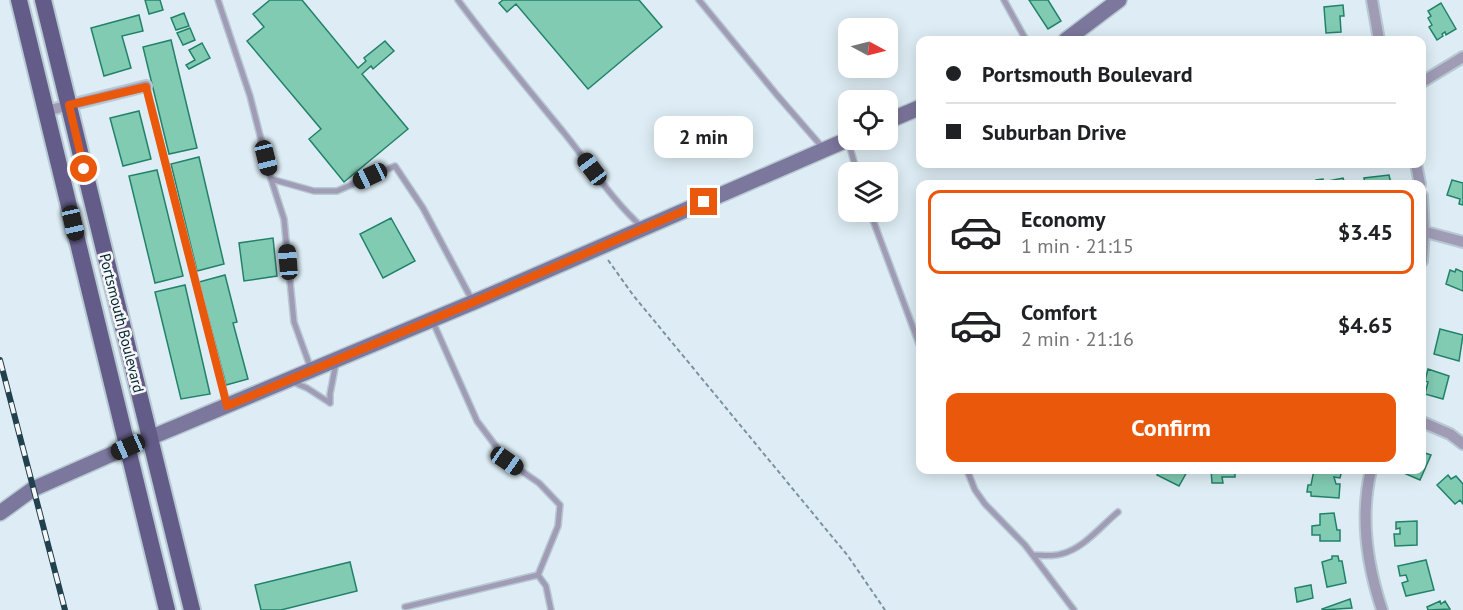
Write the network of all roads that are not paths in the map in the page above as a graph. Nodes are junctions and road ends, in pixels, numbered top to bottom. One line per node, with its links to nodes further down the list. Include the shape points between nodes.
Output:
1 (19, 0): 17 (main road, Portsmouth Boulevard)
2 (44, 0): 15 (main road, Portsmouth Boulevard)
3 (218, 0): 21 (lane, via 250,96)
4 (458, 0): 23 (lane, via 618,203)
5 (699, 0): 20 (lane)
6 (1004, 0): 9 (lane)
7 (1119, 0): 10 (main road)
8 (1372, 0): 11 (street)
9 (1024, 36)
10 (1071, 36)
11 (1378, 36)
12 (1463, 57): 13 (street)
13 (1426, 80)
14 (146, 87): 15 (street); 32 (lane)
15 (69, 105): 17 (street); 34 (main road, Portsmouth Boulevard)
16 (916, 109): 18 (main road)
17 (46, 111): 36 (main road, Portsmouth Boulevard)
18 (898, 117)
19 (838, 143): 20 (main road)
20 (825, 149): 23 (main road)
21 (271, 179): 26 (lane, via 314,191 337,191 395,166 423,208); 30 (lane, via 284,219 294,322)
22 (874, 222): 28 (lane)
23 (643, 228): 26 (main road)
24 (1426, 233): 25 (street)
25 (1463, 242)
26 (474, 302): 27 (main road)
27 (432, 320): 29 (main road); 42 (lane, via 477,422 507,461 539,483 560,505 558,526)
28 (916, 336)
29 (337, 361): 30 (main road); 31 (lane, via 330,403)
30 (312, 371): 31 (main road)
31 (289, 381): 32 (main road)
32 (227, 406): 34 (main road)
33 (1426, 424): 35 (street)
34 (149, 438): 36 (main road); 45 (main road, Portsmouth Boulevard)
35 (1463, 444)
36 (128, 447): 40 (main road, via 33,489); 44 (main road, Portsmouth Boulevard)
37 (969, 474): 41 (lane, via 985,504)
38 (1370, 474): 48 (street, via 1366,495 1367,542)
39 (1118, 512): 41 (lane, via 1078,547 1058,555)
40 (0, 513)
41 (1033, 555): 47 (lane)
42 (538, 575): 43 (lane); 46 (lane, via 546,586)
43 (405, 607)
44 (167, 610)
45 (192, 610)
46 (551, 610)
47 (1074, 610)
48 (1382, 610)

